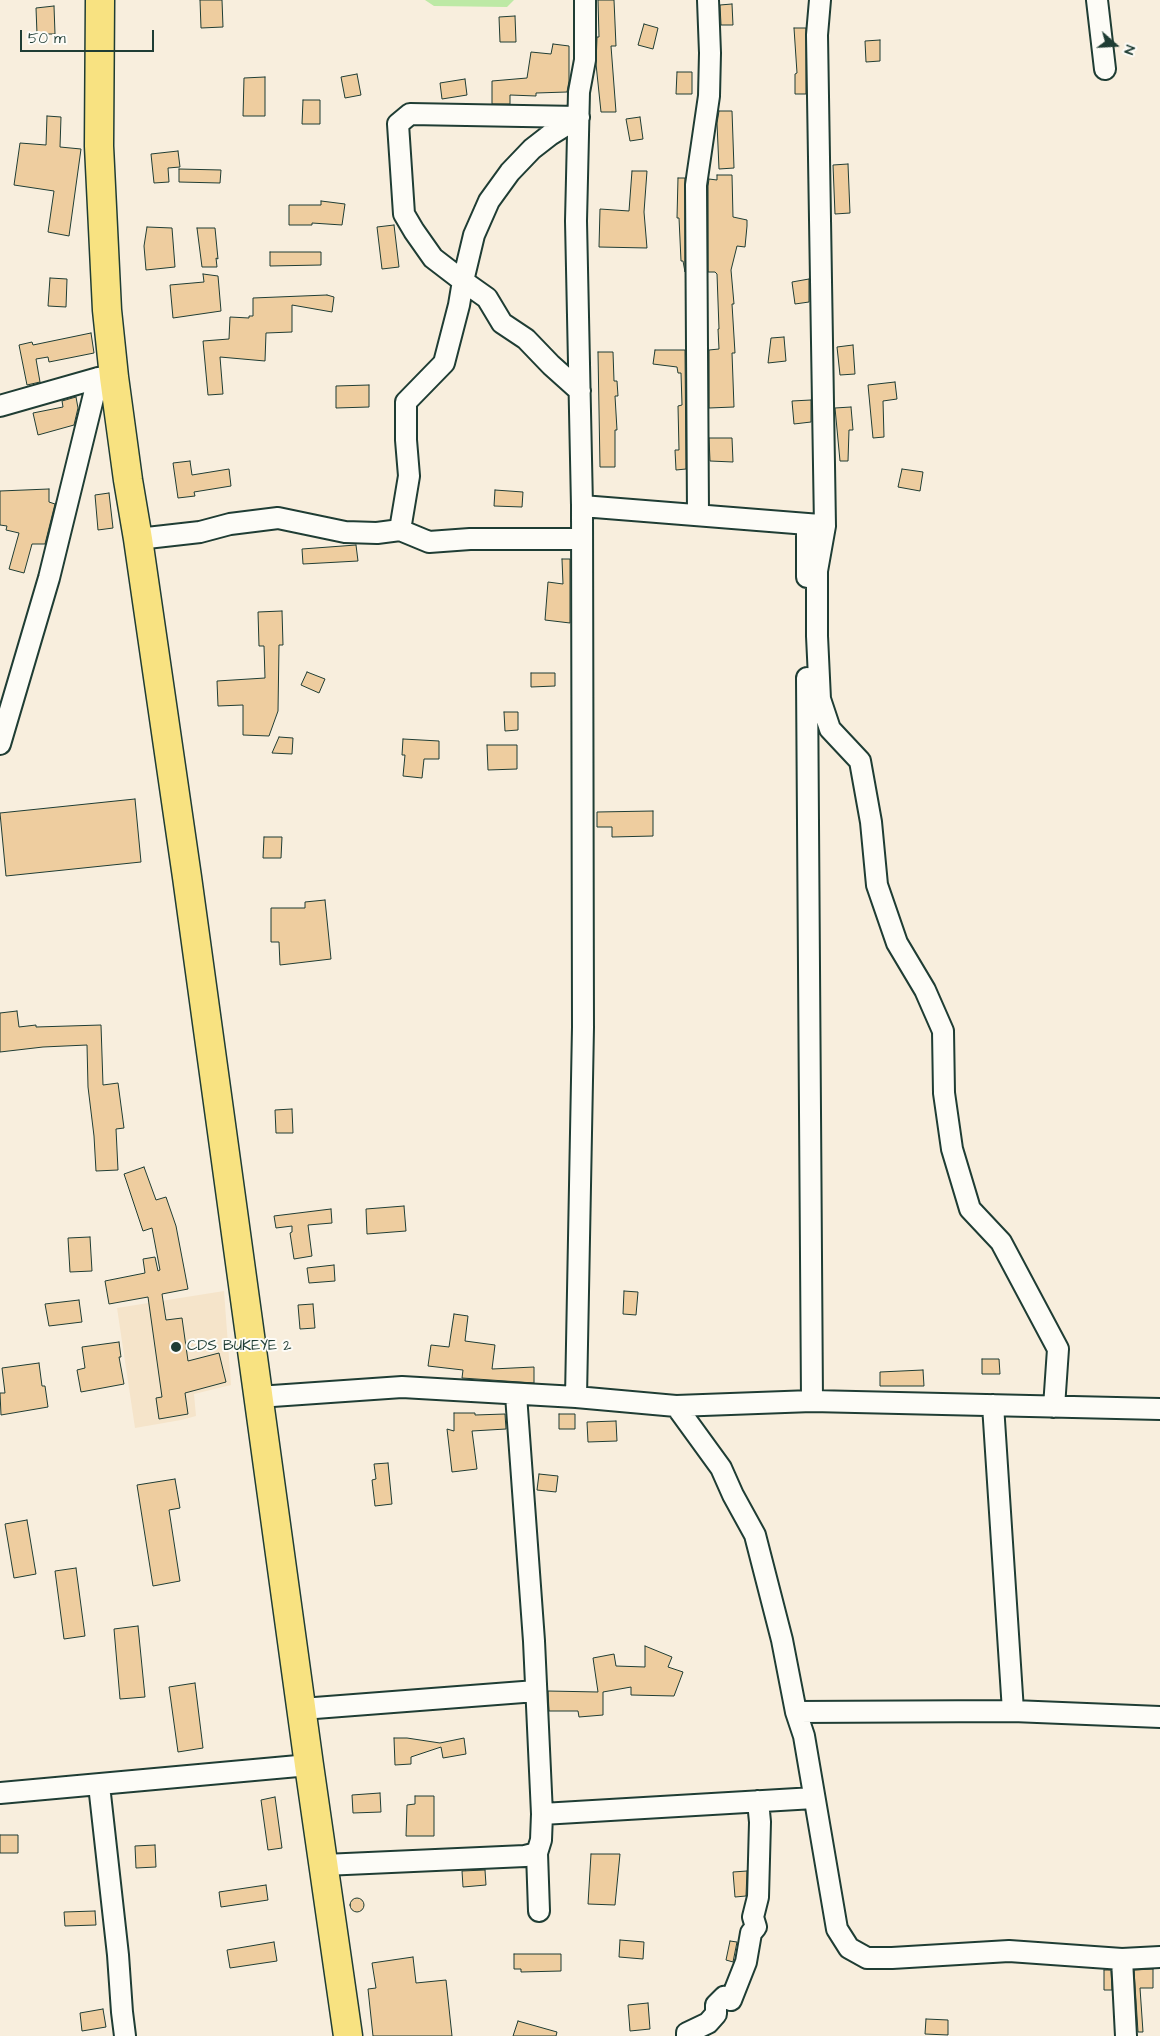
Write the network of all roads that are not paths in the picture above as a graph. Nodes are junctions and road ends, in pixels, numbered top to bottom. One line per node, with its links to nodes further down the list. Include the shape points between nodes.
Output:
1 (100, 0): 9 (highway, via 99,146 107,310)
2 (585, 0): 7 (street, via 585,60)
3 (708, 0): 13 (street, via 709,96 696,185)
4 (820, 0): 14 (street, via 817,35)
5 (1097, 0): 6 (street)
6 (1105, 69)
7 (578, 117): 8 (street, via 532,149 489,200 474,235); 8 (street, via 410,114 398,124 404,214 432,258); 10 (street, via 576,221)
8 (463, 281): 10 (street, via 487,298 502,323 526,339); 15 (street, via 444,363 406,402 409,476)
9 (106, 378): 11 (street); 16 (highway); 18 (street)
10 (580, 390): 12 (street)
11 (0, 406)
12 (582, 506): 13 (street); 17 (street)
13 (698, 514): 14 (street)
14 (816, 525): 22 (street); 25 (street, via 820,699 830,729 860,761 871,822 877,885 897,943 925,990 943,1031 944,1093 952,1149 970,1209 1001,1242 1058,1349)
15 (400, 530): 16 (street, via 345,532 278,518); 17 (street, via 429,542)
16 (138, 539): 20 (highway)
17 (582, 540): 21 (street, via 583,1027)
18 (0, 744)
19 (516, 1394): 20 (street, via 402,1388); 21 (street); 27 (street)
20 (258, 1396): 28 (highway)
21 (576, 1397): 24 (street)
22 (812, 1401): 23 (street); 24 (street)
23 (993, 1405): 25 (street); 29 (street)
24 (676, 1406): 30 (street, via 722,1468 755,1535 782,1640)
25 (1054, 1407): 26 (street)
26 (1160, 1409)
27 (536, 1691): 28 (street); 37 (street)
28 (302, 1709): 32 (highway)
29 (1012, 1711): 30 (street); 31 (street)
30 (796, 1712): 35 (street, via 804,1736)
31 (1160, 1716)
32 (309, 1765): 33 (street); 39 (highway)
33 (99, 1784): 34 (street); 43 (street)
34 (0, 1794)
35 (814, 1798): 36 (street); 42 (street, via 837,1929 850,1948 867,1958 1009,1952)
36 (758, 1801): 37 (street); 45 (street, via 758,1897 753,1917 756,1927 751,1933 746,1962 731,2000 724,1998 716,2005 716,2014 708,2023 686,2033)
37 (542, 1814): 38 (street, via 542,1840)
38 (537, 1853): 39 (street); 40 (street)
39 (324, 1865): 44 (highway)
40 (539, 1911)
41 (1160, 1957): 42 (street)
42 (1122, 1959): 46 (street)
43 (125, 2036)
44 (348, 2036)
45 (687, 2036)
46 (1126, 2036)

